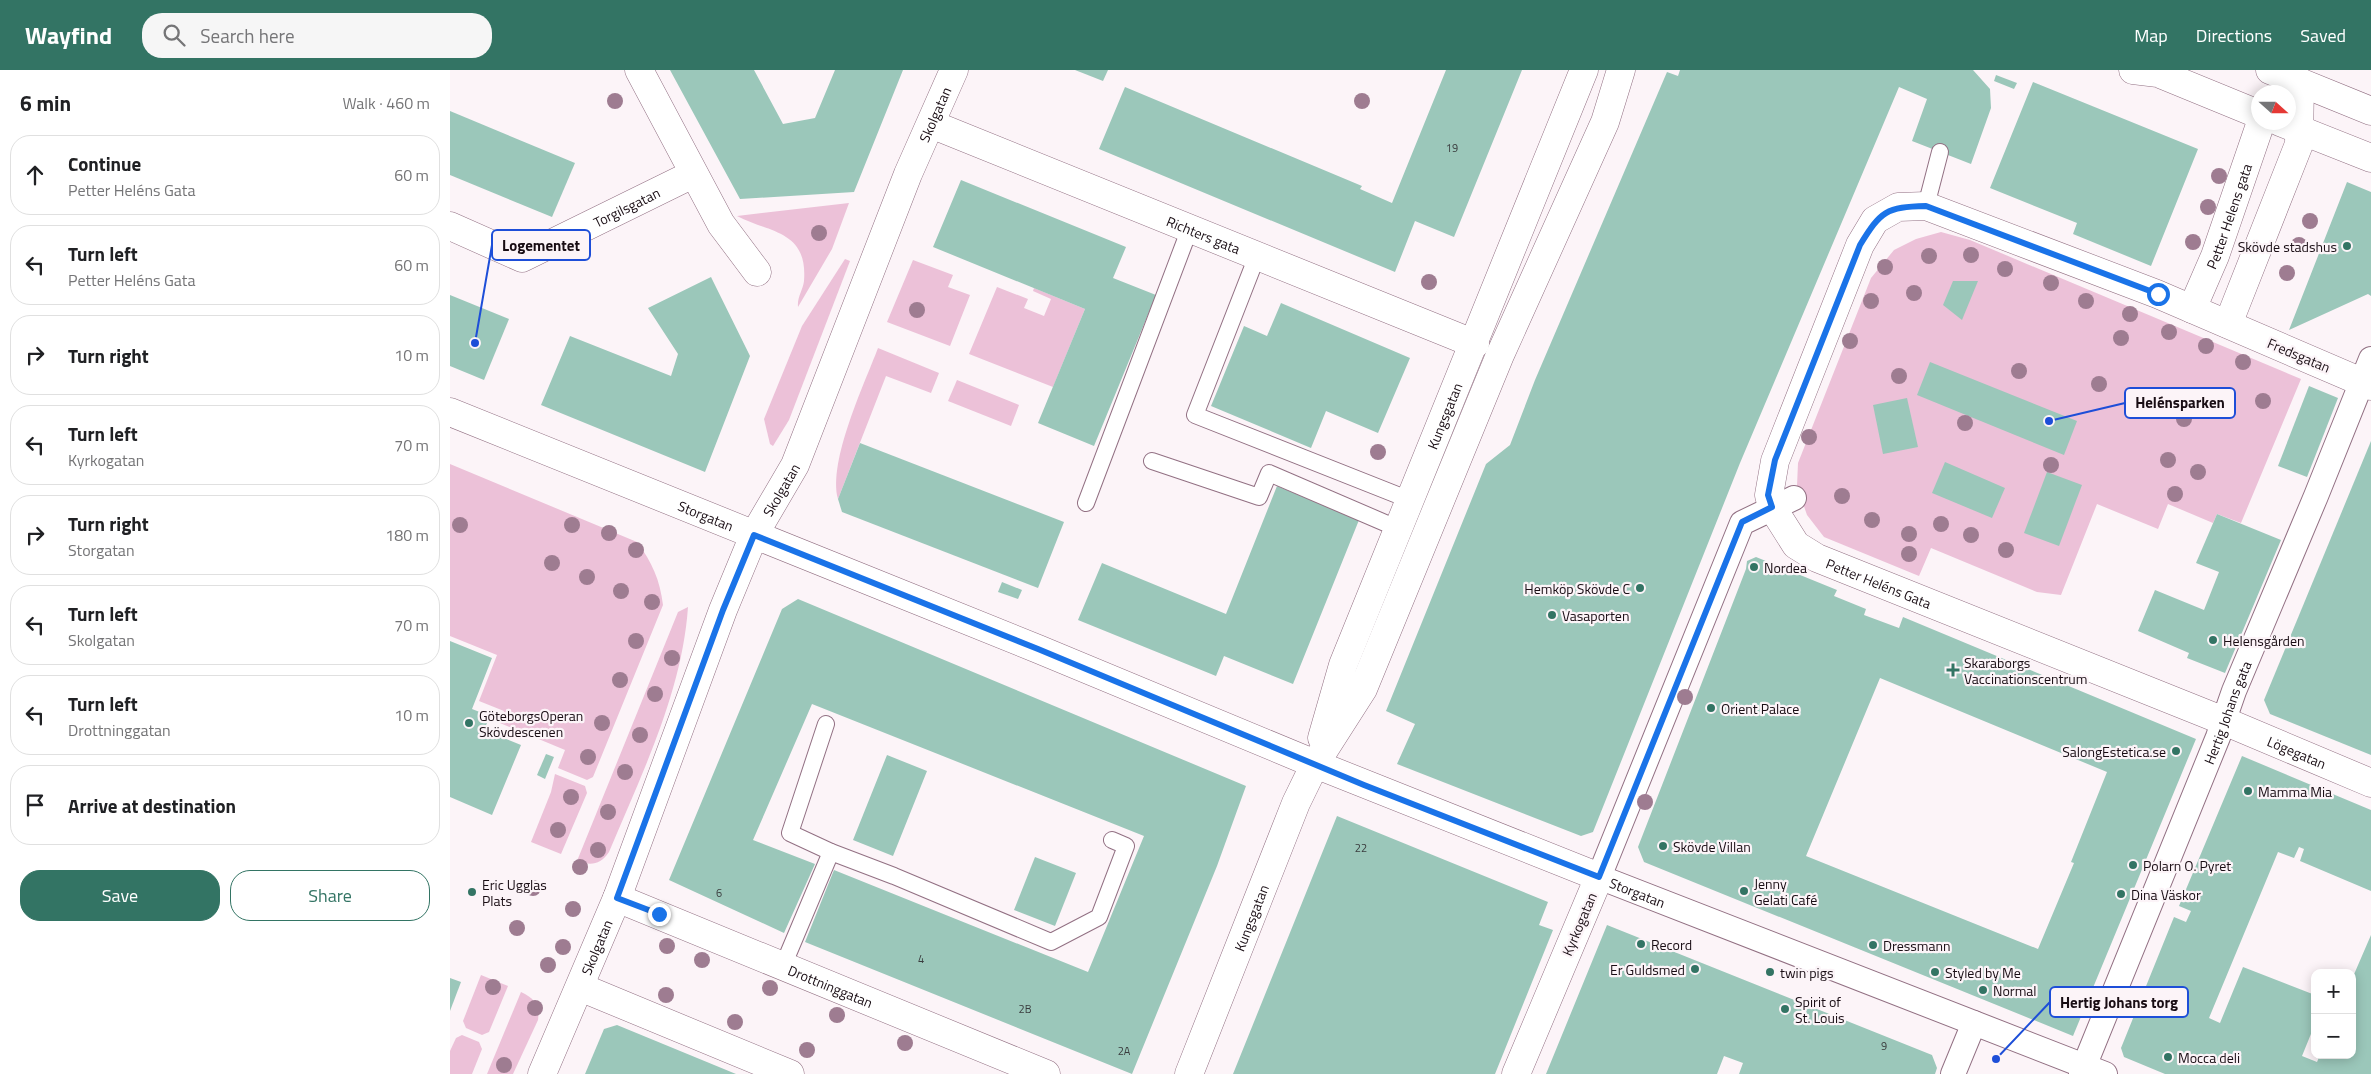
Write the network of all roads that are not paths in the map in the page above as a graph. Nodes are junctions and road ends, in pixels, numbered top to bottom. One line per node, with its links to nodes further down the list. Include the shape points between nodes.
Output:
1 (639, 70): 19 (street)
2 (954, 70): 13 (street, Skolgatan)
3 (1584, 70): 27 (street, Kungsgatan)
4 (1621, 70): 12 (street, Kungsgatan)
5 (1639, 70): 12 (street, Kungsgatan)
6 (2133, 70): 11 (street, via 2158,73)
7 (2270, 70): 8 (street)
8 (2291, 85)
9 (2296, 88): 10 (street)
10 (2371, 110)
11 (2251, 111)
12 (1606, 122): 38 (street, Kungsgatan, via 1500,356 1363,689)
13 (931, 124): 22 (street, Richters gata); 35 (street, Skolgatan, via 908,174 795,465)
14 (2296, 128): 18 (street)
15 (2258, 130): 25 (street, Petter Helens gata, via 2215,256)
16 (2291, 130): 26 (street, via 2296,152)
17 (1940, 152): 20 (lane)
18 (2371, 158)
19 (693, 174): 21 (street, Torgilsgatan, via 522,258); 24 (street, via 721,224)
20 (1926, 206): 25 (street, Petter Heléns Gata); 33 (street, Petter Heléns Gata, via 1898,207 1875,220 1860,245 1775,460 1768,495)
21 (450, 226)
22 (1190, 228): 23 (street, Richters gata); 32 (lane)
23 (1257, 256): 27 (street, Richters gata); 31 (lane, via 1195,415)
24 (757, 272)
25 (2192, 309): 26 (street, Petter Heléns Gata)
26 (2228, 324): 28 (street, Fredsgatan)
27 (1475, 344): 31 (street, Kungsgatan)
28 (2368, 375): 36 (street, Hertig Johans gata)
29 (450, 412): 35 (street, Storgatan)
30 (1152, 460): 34 (lane, via 1260,497 1269,473)
31 (1410, 500): 34 (street, Kungsgatan)
32 (1086, 503)
33 (1783, 503): 36 (street, Petter Heléns Gata, via 1796,545 1817,558); 42 (street, Kyrkogatan, via 1742,522)
34 (1399, 529): 38 (street, Kungsgatan, via 1338,678)
35 (754, 535): 38 (street, Storgatan); 43 (street, Skolgatan, via 723,610)
36 (2224, 721): 39 (street, Lögegatan); 47 (street, Hertig Johans gata)
37 (826, 724): 41 (lane, via 790,833)
38 (1315, 764): 42 (street, Storgatan); 51 (street, Kungsgatan, via 1296,803)
39 (2371, 783)
40 (1112, 840): 41 (lane, via 1126,846 1099,917 1051,942)
41 (831, 852): 44 (lane)
42 (1599, 877): 46 (street, Storgatan); 52 (street, Kyrkogatan)
43 (617, 898): 44 (street, Drottninggatan); 45 (street, Skolgatan)
44 (783, 966): 50 (street, Drottninggatan)
45 (580, 987): 48 (street, Skolgatan); 49 (street)
46 (1974, 1023): 47 (street, Storgatan); 53 (street)
47 (2090, 1071)
48 (542, 1074)
49 (790, 1074)
50 (1046, 1074)
51 (1189, 1074)
52 (1516, 1074)
53 (1953, 1074)

